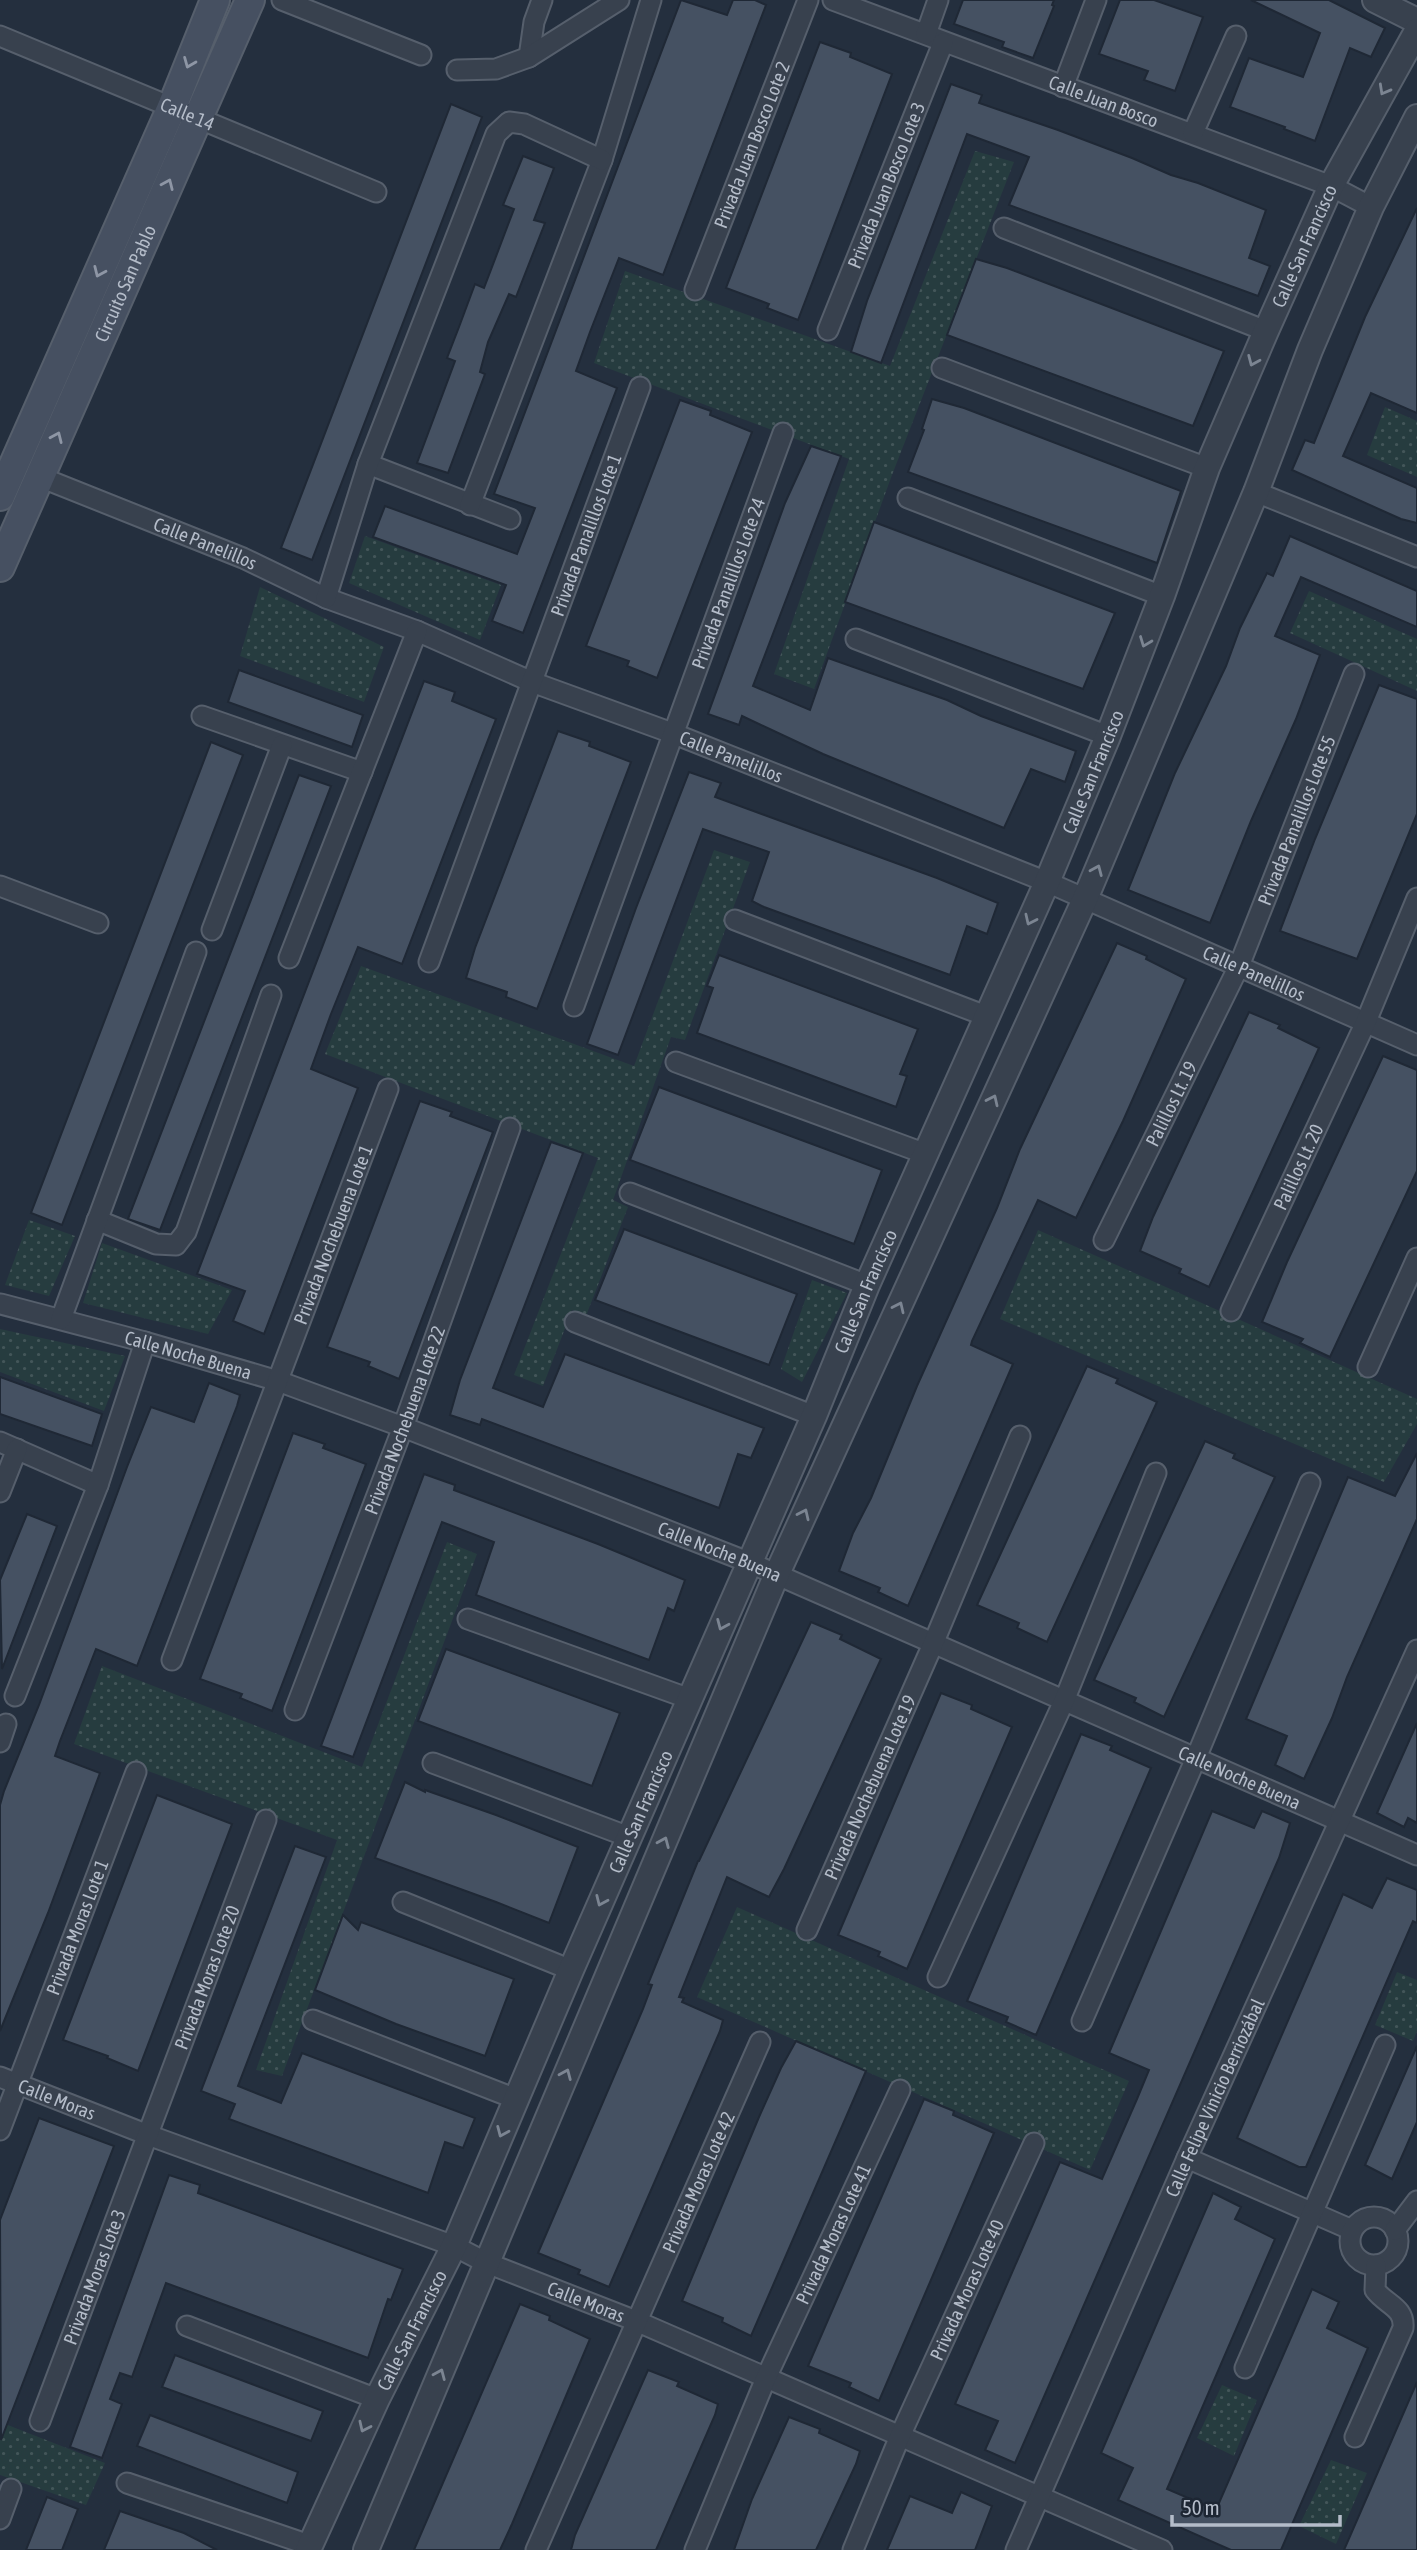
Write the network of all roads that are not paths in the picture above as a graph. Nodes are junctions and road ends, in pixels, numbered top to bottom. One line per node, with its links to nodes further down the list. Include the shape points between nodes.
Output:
1 (215, 0): 21 (main road, Circuito San Pablo, one-way to 21)
2 (250, 0): 21 (main road, Circuito San Pablo)
3 (282, 0): 17 (street)
4 (542, 0): 18 (street)
5 (618, 0): 18 (street)
6 (651, 0): 24 (street)
7 (808, 0): 29 (street, Privada Juan Bosco Lote 2)
8 (833, 0): 16 (street, Calle Juan Bosco)
9 (938, 0): 16 (street, Privada Juan Bosco Lote 3)
10 (1096, 0): 20 (street)
11 (1375, 0): 12 (street)
12 (1417, 20)
13 (1417, 31): 25 (street, Calle San Francisco, one-way to 25)
14 (0, 36): 21 (street, Calle 14)
15 (1236, 36): 23 (street)
16 (935, 38): 20 (street, Calle Juan Bosco); 30 (street, Privada Juan Bosco Lote 3)
17 (421, 55)
18 (530, 57): 19 (street, via 496,69)
19 (457, 70)
20 (1063, 86): 23 (street, Calle Juan Bosco)
21 (184, 113): 26 (street, Calle 14); 37 (main road, Circuito San Pablo, one-way to 21); 38 (main road, Circuito San Pablo, one-way to 38)
22 (1417, 117): 27 (street, Calle San Francisco)
23 (1193, 133): 25 (street, Calle Juan Bosco)
24 (602, 160): 35 (street, via 524,124 509,122 496,134); 41 (street)
25 (1331, 186): 27 (street, Calle Juan Bosco); 31 (street, Calle San Francisco)
26 (376, 192)
27 (1371, 207): 39 (street, Calle San Francisco)
28 (1004, 228): 31 (street)
29 (695, 290)
30 (828, 330)
31 (1266, 331): 36 (street, Calle San Francisco, one-way to 36)
32 (942, 368): 36 (street)
33 (640, 387): 50 (street, Privada Panalillos Lote 1)
34 (783, 433): 52 (street, Privada Panalillos Lote 24)
35 (368, 464): 41 (street); 46 (street)
36 (1207, 468): 45 (street, Calle San Francisco)
37 (40, 478): 44 (main road, Circuito San Pablo); 46 (street, Calle Panelillos, via 243,558)
38 (3, 480)
39 (1256, 492): 43 (street); 59 (street, Calle San Francisco, one-way to 39)
40 (908, 498): 45 (street)
41 (470, 505): 42 (street)
42 (510, 519)
43 (1417, 557)
44 (0, 567)
45 (1163, 596): 53 (street, Calle San Francisco, one-way to 53)
46 (326, 598): 47 (street, Calle Panelillos)
47 (417, 631): 50 (street, Calle Panelillos); 55 (street)
48 (856, 639): 53 (street)
49 (1354, 674): 66 (street, Privada Panalillos Lote 55)
50 (532, 682): 52 (street, Calle Panelillos); 65 (street, Privada Panalillos Lote 1)
51 (202, 716): 54 (street)
52 (672, 733): 56 (street, Calle Panelillos); 68 (street, Privada Panalillos Lote 24)
53 (1108, 736): 56 (street, Calle San Francisco)
54 (282, 745): 55 (street); 62 (street)
55 (362, 772): 64 (street)
56 (1047, 882): 59 (street, Calle Panelillos); 69 (street, Calle San Francisco, one-way to 69)
57 (0, 886): 61 (street)
58 (1417, 898): 70 (street, Palillos Lt. 20)
59 (1085, 899): 66 (street, Calle Panelillos); 97 (street, Calle San Francisco, one-way to 59)
60 (735, 920): 69 (street)
61 (98, 923)
62 (212, 930)
63 (196, 953): 77 (street)
64 (289, 958)
65 (429, 962)
66 (1239, 966): 70 (street, Calle Panelillos); 78 (street, Palillos Lt. 19)
67 (271, 995): 77 (street, via 186,1232 176,1245 156,1244)
68 (574, 1006)
69 (986, 1016): 75 (street, Calle San Francisco)
70 (1365, 1024): 71 (street, Calle Panelillos); 82 (street, Palillos Lt. 20)
71 (1417, 1045)
72 (676, 1062): 75 (street)
73 (388, 1089): 87 (street, Privada Nochebuena Lote 1)
74 (510, 1128): 89 (street, Privada Nochebuena Lote 22)
75 (926, 1154): 80 (street, Calle San Francisco)
76 (630, 1193): 80 (street)
77 (97, 1220): 83 (street)
78 (1104, 1240)
79 (1417, 1258): 86 (street)
80 (867, 1285): 88 (street, Calle San Francisco)
81 (1, 1304): 83 (street, Calle Noche Buena)
82 (1231, 1311)
83 (61, 1319): 85 (street, Calle Noche Buena)
84 (575, 1322): 88 (street)
85 (145, 1342): 87 (street, Calle Noche Buena); 94 (street)
86 (1368, 1367)
87 (278, 1381): 89 (street, Calle Noche Buena); 101 (street, Privada Nochebuena Lote 1)
88 (814, 1416): 96 (street, Calle San Francisco)
89 (402, 1427): 96 (street, Calle Noche Buena); 105 (street, Privada Nochebuena Lote 22)
90 (1020, 1436): 99 (street, Privada Nochebuena Lote 19)
91 (9, 1445): 94 (street); 95 (street)
92 (1156, 1473): 104 (street)
93 (1310, 1483): 106 (street)
94 (98, 1485): 102 (street)
95 (0, 1492)
96 (748, 1562): 97 (street, Calle Noche Buena); 103 (street, Calle San Francisco, one-way to 103)
97 (776, 1576): 99 (street, Calle Noche Buena); 133 (street, Calle San Francisco, one-way to 97)
98 (468, 1619): 103 (street)
99 (933, 1644): 104 (street, Calle Noche Buena); 114 (street, Privada Nochebuena Lote 19)
100 (1417, 1650): 110 (street, Calle Felipe Vinicio Berriozábal)
101 (173, 1660)
102 (15, 1696)
103 (690, 1699): 111 (street, Calle San Francisco)
104 (1064, 1701): 106 (street, Calle Noche Buena); 116 (street)
105 (295, 1710)
106 (1196, 1758): 110 (street, Calle Noche Buena); 118 (street)
107 (433, 1763): 111 (street)
108 (136, 1772): 121 (street, Privada Moras Lote 1)
109 (266, 1820): 125 (street, Privada Moras Lote 20)
110 (1339, 1822): 112 (street, Calle Noche Buena); 127 (street, Calle Felipe Vinicio Berriozábal)
111 (629, 1837): 115 (street, Calle San Francisco, one-way to 115)
112 (1417, 1855)
113 (403, 1902): 115 (street)
114 (807, 1930)
115 (571, 1970): 123 (street, Calle San Francisco)
116 (938, 1977)
117 (313, 2020): 123 (street)
118 (1082, 2021)
119 (760, 2042): 135 (street, Privada Moras Lote 42)
120 (1385, 2045): 129 (street)
121 (9, 2080): 124 (street, Privada Moras Lote 1); 125 (street, Calle Moras)
122 (900, 2090): 138 (street, Privada Moras Lote 41)
123 (516, 2099): 132 (street, Calle San Francisco, one-way to 132)
124 (0, 2130)
125 (148, 2135): 132 (street, Calle Moras); 140 (street, Privada Moras Lote 3)
126 (1034, 2143): 141 (street, Privada Moras Lote 40)
127 (1188, 2158): 129 (street); 145 (street, Calle Felipe Vinicio Berriozábal)
128 (1417, 2201): 131 (street)
129 (1313, 2213): 130 (street); 137 (street)
130 (1352, 2230): 131 (street, via 1361,2220 1374,2217 1387,2220); 134 (street, via 1354,2254 1364,2263)
131 (1395, 2230): 134 (street, via 1397,2248)
132 (454, 2246): 133 (street, Calle Moras); 139 (street, Calle San Francisco)
133 (487, 2263): 135 (street, Calle Moras); 148 (street, Calle San Francisco, one-way to 133)
134 (1376, 2265): 142 (street, via 1375,2290 1399,2310 1403,2328)
135 (636, 2321): 138 (street, Calle Moras); 149 (street, Privada Moras Lote 42)
136 (187, 2326): 139 (street)
137 (1244, 2368)
138 (766, 2378): 141 (street, Calle Moras); 150 (street, Privada Moras Lote 41)
139 (377, 2399): 147 (street, Calle San Francisco, one-way to 147)
140 (40, 2421)
141 (900, 2436): 145 (street, Calle Moras); 151 (street, Privada Moras Lote 40)
142 (1355, 2437)
143 (127, 2483): 147 (street)
144 (10, 2490): 146 (street)
145 (1041, 2497): 152 (street, Calle Felipe Vinicio Berriozábal); 153 (street, Calle Moras)
146 (0, 2519)
147 (308, 2548)
148 (366, 2550)
149 (536, 2550)
150 (695, 2550)
151 (853, 2550)
152 (1016, 2550)
153 (1162, 2550)

